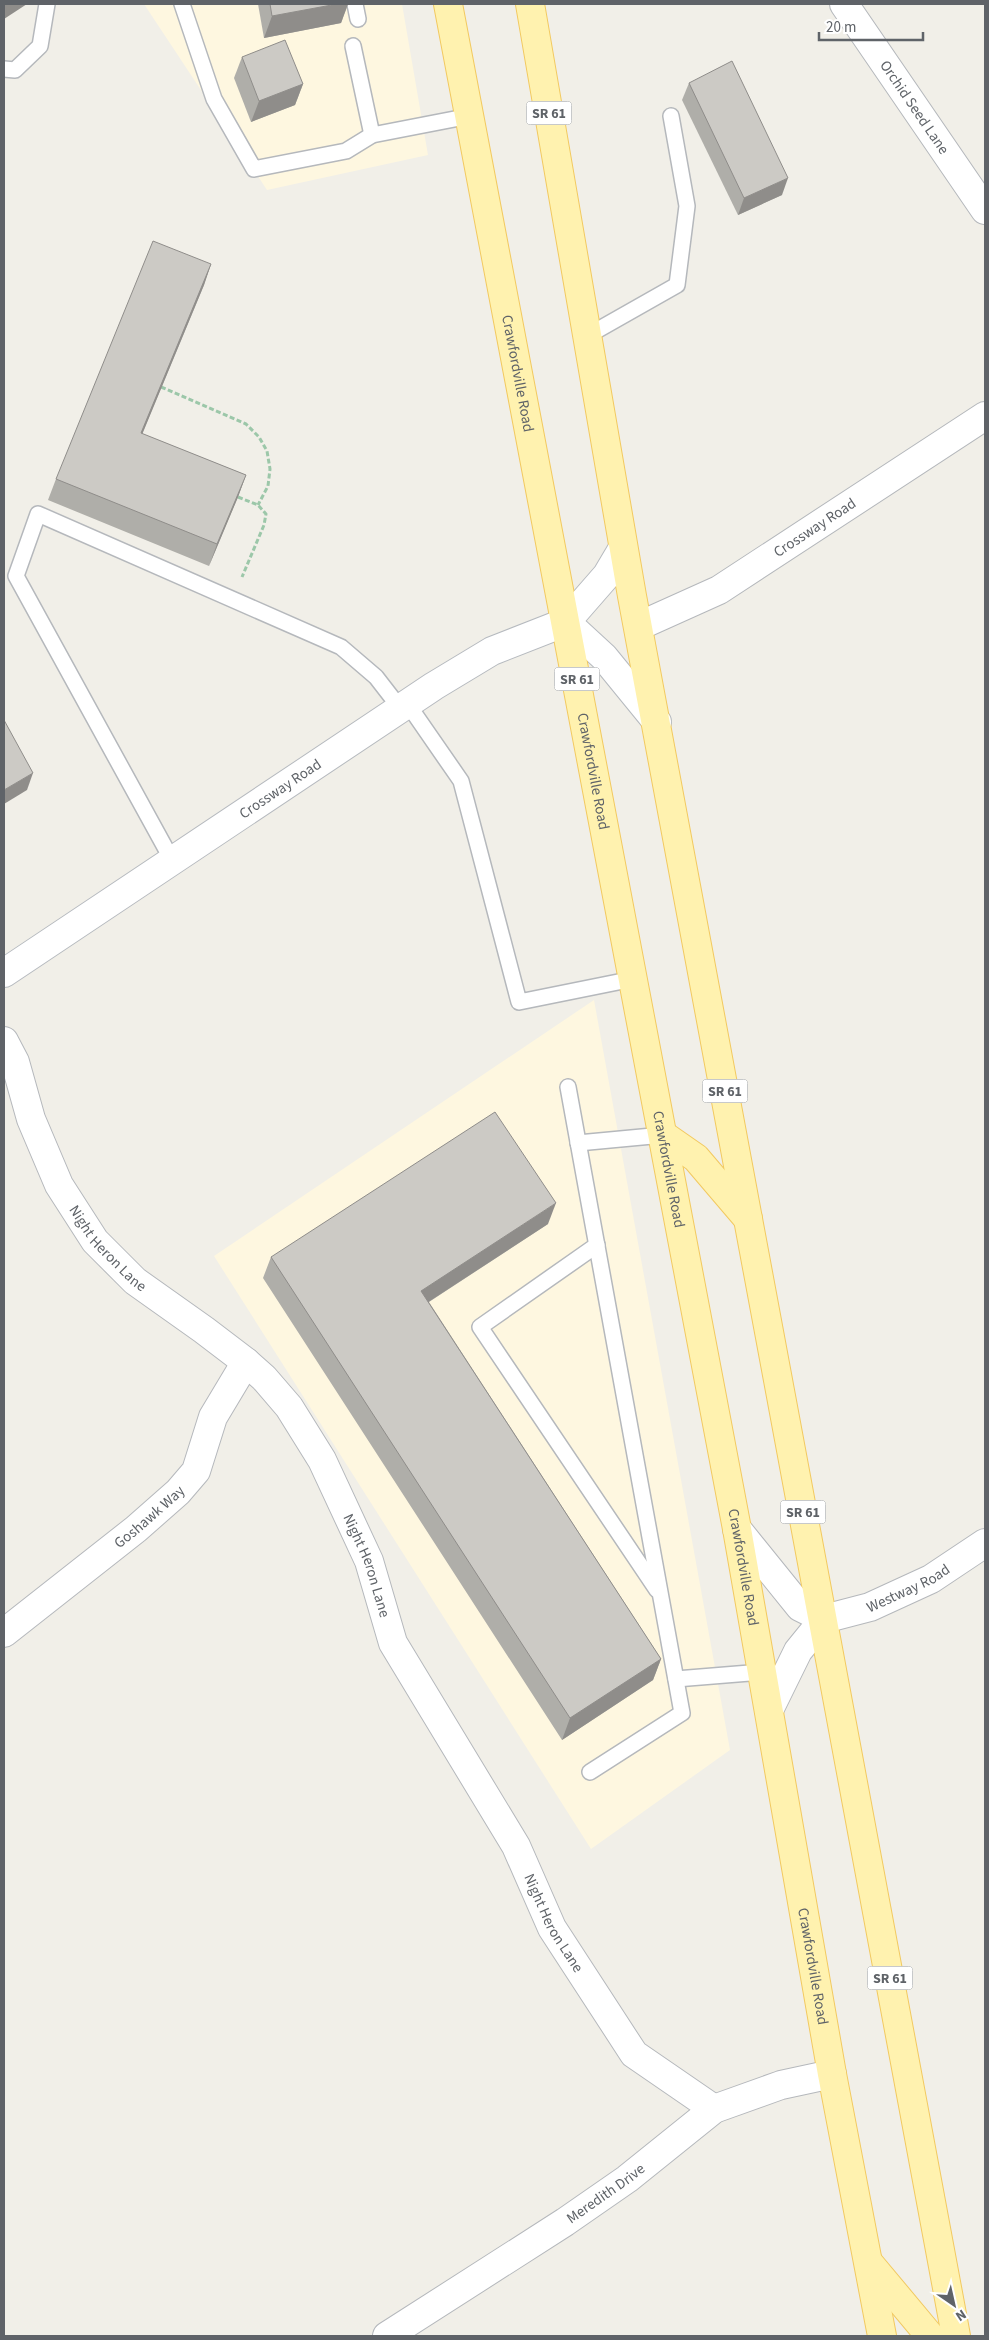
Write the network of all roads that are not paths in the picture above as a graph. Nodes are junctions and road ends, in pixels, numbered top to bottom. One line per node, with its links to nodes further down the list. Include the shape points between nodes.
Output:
1 (48, 4): 9 (lane, via 40,46 16,70)
2 (182, 4): 12 (lane, via 214,99 254,169 346,151)
3 (355, 4): 7 (lane)
4 (448, 4): 10 (main road, Crawfordville Road / SR 61)
5 (530, 4): 14 (main road, SR 61)
6 (844, 4): 13 (street, Orchid Seed Lane)
7 (358, 19)
8 (353, 46): 12 (lane)
9 (4, 69)
10 (470, 116): 12 (lane); 17 (main road, Crawfordville Road / SR 61)
11 (671, 116): 14 (lane, via 687,206 677,285)
12 (372, 135)
13 (985, 210)
14 (587, 336): 16 (main road, SR 61)
15 (985, 416): 18 (street, Crossway Road, via 720,590)
16 (623, 548): 17 (street, via 607,575); 18 (main road, SR 61)
17 (566, 622): 19 (street, Crossway Road, via 492,651); 20 (street, via 617,672); 23 (main road, Crawfordville Road / SR 61)
18 (638, 626): 20 (main road, SR 61)
19 (404, 706): 21 (street, Crossway Road); 21 (lane, via 341,648 38,514 16,576); 23 (lane, via 461,781 519,1002)
20 (656, 722): 28 (main road, SR 61)
21 (172, 860): 22 (street, Crossway Road)
22 (4, 973)
23 (633, 979): 26 (main road, Crawfordville Road / SR 61)
24 (4, 1041): 30 (street, Night Heron Lane, via 16,1062 31,1119 59,1185 96,1241 135,1281)
25 (568, 1087): 27 (lane)
26 (663, 1135): 27 (lane); 28 (main road, via 696,1158); 31 (main road, Crawfordville Road / SR 61)
27 (578, 1143): 29 (lane)
28 (749, 1220): 34 (main road, SR 61)
29 (597, 1245): 33 (lane); 33 (lane, via 480,1327)
30 (246, 1362): 35 (street, Goshawk Way, via 213,1417 196,1471 178,1492); 41 (street, Night Heron Lane, via 289,1407 322,1460 369,1561 393,1643 516,1846 552,1928 634,2054)
31 (737, 1529): 34 (street, via 800,1607); 36 (main road, Crawfordville Road / SR 61)
32 (985, 1543): 34 (street, Westway Road, via 931,1579 870,1607)
33 (661, 1596): 37 (lane)
34 (824, 1619): 38 (street, via 798,1651); 46 (main road, SR 61)
35 (4, 1633)
36 (762, 1672): 37 (lane); 38 (main road, Crawfordville Road / SR 61)
37 (676, 1679): 39 (lane, via 682,1713)
38 (768, 1710): 40 (main road, Crawfordville Road / SR 61)
39 (590, 1772)
40 (832, 2074): 41 (street, Meredith Drive, via 781,2085); 42 (main road, Crawfordville Road / SR 61)
41 (714, 2109): 43 (street, Meredith Drive, via 627,2179)
42 (868, 2262): 44 (main road, Crawfordville Road / SR 61); 45 (main road)
43 (387, 2336)
44 (882, 2336)
45 (930, 2336)
46 (956, 2336)

